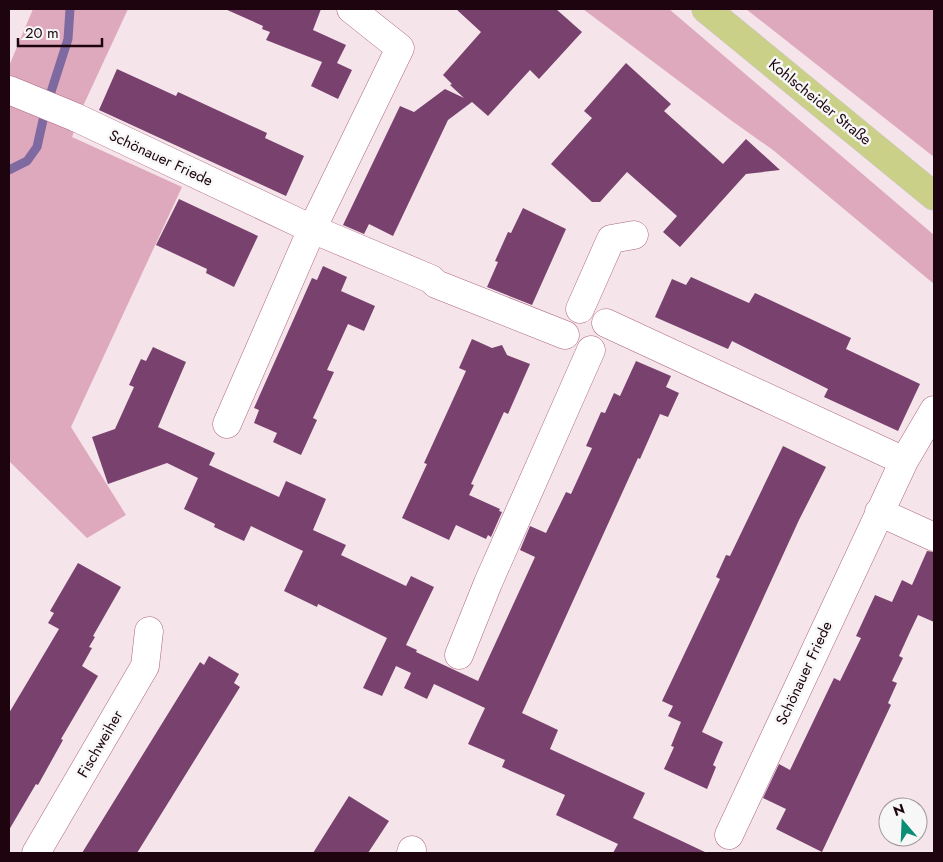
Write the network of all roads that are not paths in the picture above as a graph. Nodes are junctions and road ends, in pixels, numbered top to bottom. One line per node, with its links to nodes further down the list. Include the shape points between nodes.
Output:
1 (351, 9): 5 (street, via 400,48)
2 (706, 9): 4 (main road, Kohlscheider Straße)
3 (9, 90): 5 (street, Schönauer Friede, via 75,117)
4 (934, 196)
5 (312, 229): 9 (street, Schönauer Friede, via 431,279 436,284); 12 (street)
6 (634, 235): 7 (street, via 611,239)
7 (580, 308)
8 (606, 323): 13 (street)
9 (565, 335)
10 (591, 350): 17 (street)
11 (934, 410): 13 (street, Schönauer Friede)
12 (227, 424)
13 (904, 461): 14 (street, Schönauer Friede)
14 (879, 512): 15 (street); 18 (street, Schönauer Friede)
15 (934, 537)
16 (149, 631): 19 (street, Fischweiher, via 145,666)
17 (459, 655)
18 (729, 835)
19 (36, 853)

